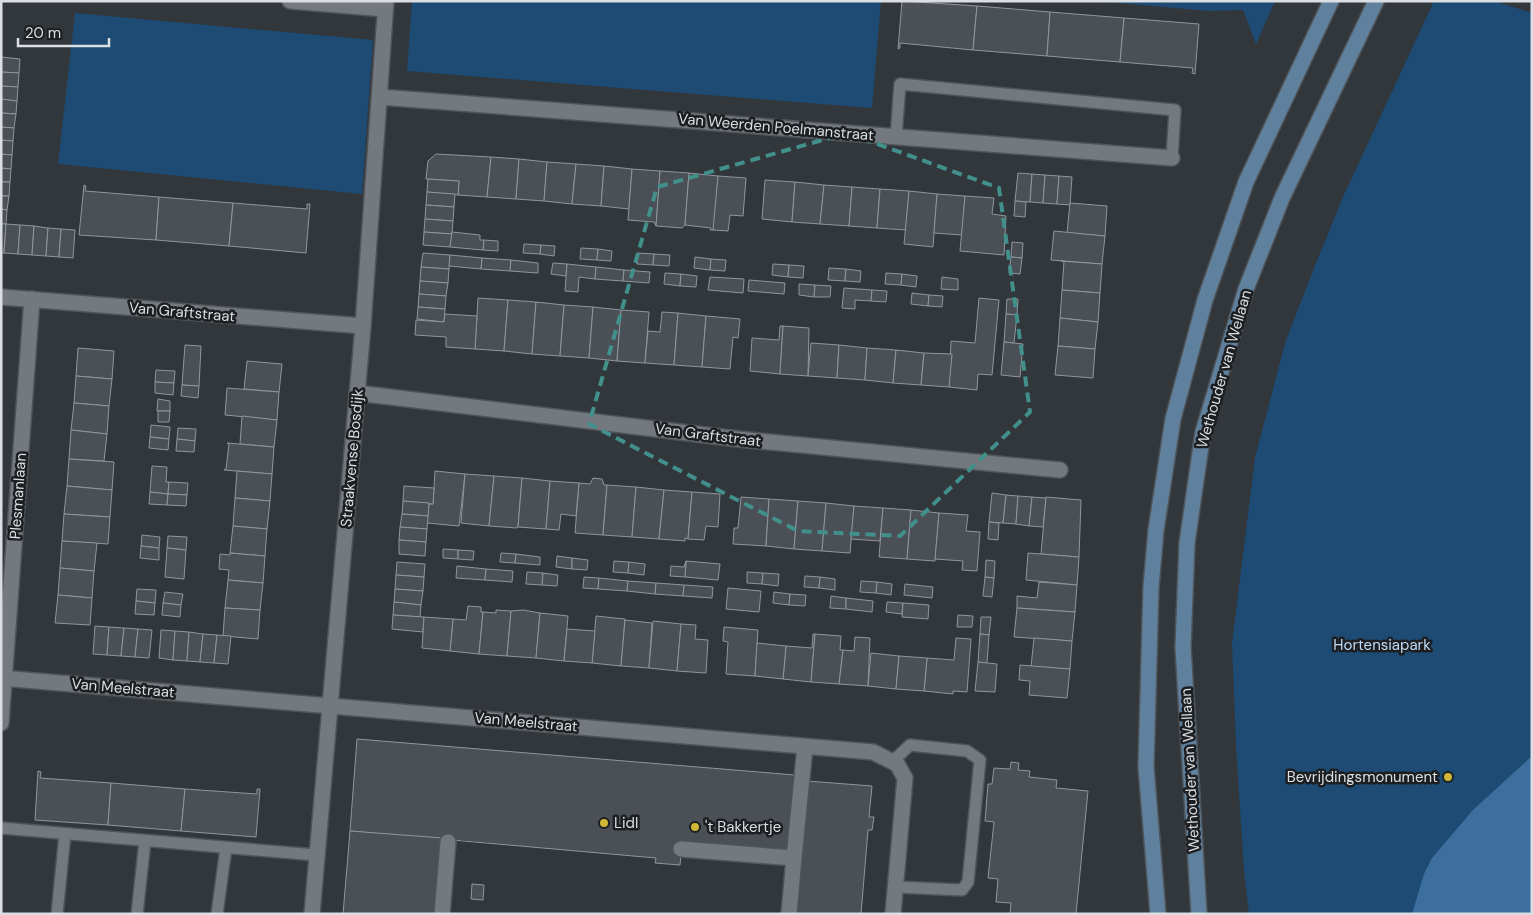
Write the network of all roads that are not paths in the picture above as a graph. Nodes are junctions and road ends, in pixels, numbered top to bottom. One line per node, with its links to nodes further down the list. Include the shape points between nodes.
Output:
1 (290, 1): 4 (street)
2 (1331, 1): 34 (main road, via 1246,182 1205,300 1173,418 1151,587 1146,767)
3 (1376, 1): 35 (main road, Wethouder van Wellaan, via 1282,198 1246,289 1202,432 1187,543 1183,647)
4 (386, 5): 5 (street, Straakvense Bosdijk)
5 (380, 97): 6 (street, Van Weerden Poelmanstraat); 10 (street, Straakvense Bosdijk)
6 (896, 137): 7 (street, Van Weerden Poelmanstraat); 7 (lane, via 900,84 1175,110)
7 (1172, 158)
8 (1, 297): 9 (street, Van Graftstraat)
9 (32, 299): 10 (street, Van Graftstraat); 13 (street, Plesmanlaan)
10 (363, 326): 11 (street, Straakvense Bosdijk)
11 (357, 393): 12 (street, Van Graftstraat, via 738,439); 14 (street, Straakvense Bosdijk)
12 (1060, 470)
13 (3, 678): 14 (street, Van Meelstraat); 15 (street, Plesmanlaan)
14 (332, 705): 16 (street, Van Meelstraat); 24 (street, Straakvense Bosdijk)
15 (1, 723)
16 (805, 747): 17 (street, Van Meelstraat, via 873,752); 25 (street)
17 (893, 762): 26 (street, via 905,778); 26 (lane, via 910,745 967,751 980,760 966,888)
18 (1, 828): 19 (lane)
19 (65, 834): 20 (lane); 27 (lane)
20 (145, 841): 22 (lane); 28 (lane)
21 (448, 842): 31 (street)
22 (226, 848): 24 (lane); 29 (lane)
23 (681, 849): 25 (street)
24 (316, 855): 30 (street, Straakvense Bosdijk)
25 (794, 858): 32 (street)
26 (896, 887): 33 (street)
27 (57, 914)
28 (137, 914)
29 (217, 914)
30 (312, 914)
31 (442, 914)
32 (788, 914)
33 (893, 914)
34 (1158, 914)
35 (1199, 914)

